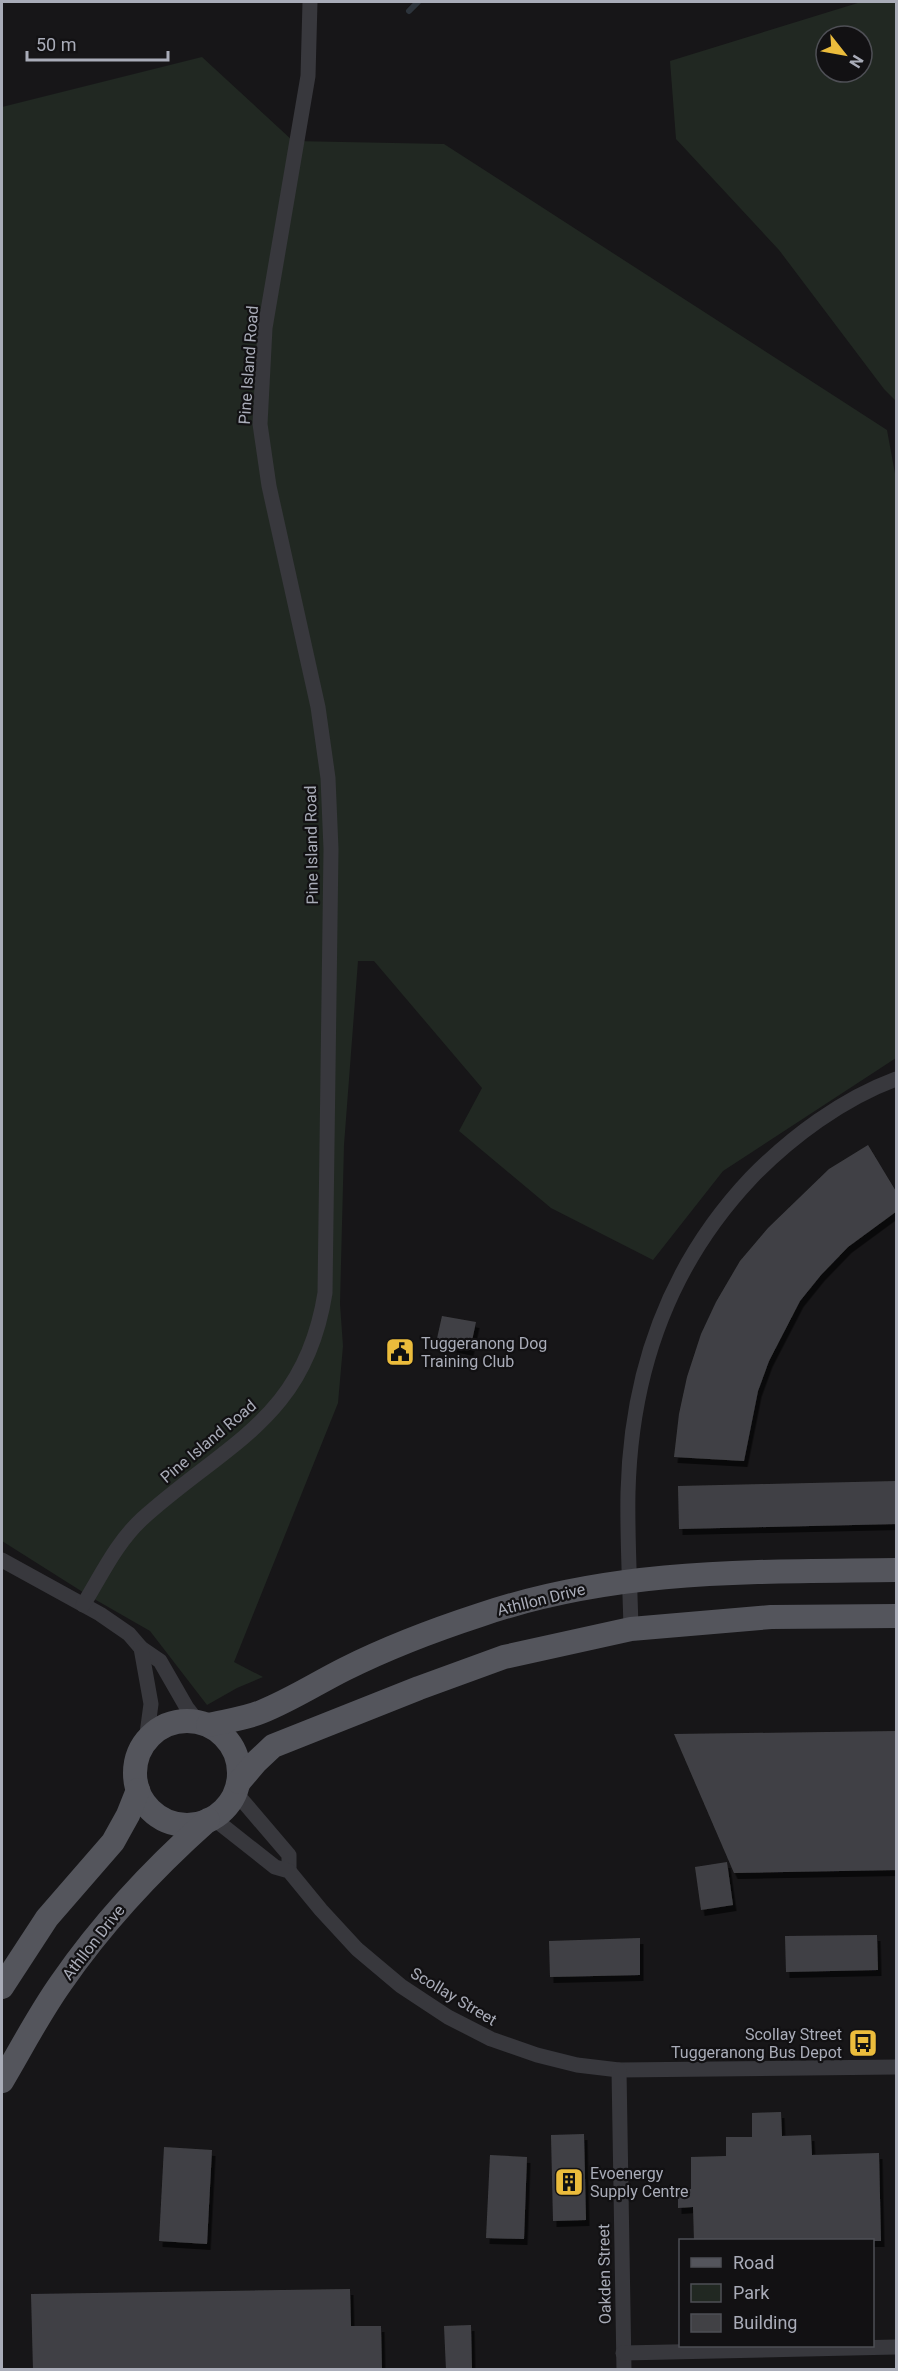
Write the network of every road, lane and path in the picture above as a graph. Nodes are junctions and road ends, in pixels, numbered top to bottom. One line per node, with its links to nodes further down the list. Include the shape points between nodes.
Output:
1 (310, 2): 6 (street, Pine Island Road, via 308,76 265,328 260,424 269,486 318,707 328,778 331,849 325,1293 309,1354 289,1391 245,1437 140,1520 114,1552)
2 (897, 1079): 5 (street, via 830,1113 775,1154 722,1211 698,1244 670,1295 650,1346 634,1419 628,1491)
3 (2, 1560): 6 (street)
4 (897, 1570): 5 (main road, Athllon Drive, via 702,1573)
5 (630, 1580): 8 (street); 10 (main road, Athllon Drive, via 556,1594 483,1614 403,1643 259,1713)
6 (83, 1605): 9 (street, via 129,1634)
7 (897, 1616): 8 (main road, via 771,1617)
8 (631, 1629): 12 (main road, via 504,1658 273,1746)
9 (141, 1648): 10 (street, via 160,1661 187,1708); 11 (street, via 151,1704)
10 (203, 1724): 11 (main road, via 166,1725); 12 (main road, via 218,1731 233,1748 240,1770)
11 (146, 1741): 13 (main road, via 136,1764)
12 (237, 1787): 14 (main road, via 222,1813); 15 (street, Scollay Street, via 289,1855)
13 (138, 1790): 14 (main road, via 152,1812 174,1824); 16 (main road, via 113,1842 46,1918)
14 (211, 1819): 15 (street, Scollay Street, via 275,1867); 19 (main road, Athllon Drive, via 144,1880 93,1940 60,1984)
15 (289, 1871): 18 (street, Scollay Street, via 357,1949 401,1986 448,2017 491,2039 537,2055)
16 (2, 1987)
17 (897, 2067): 18 (street, Scollay Street)
18 (619, 2070): 21 (street, Oakden Street)
19 (2, 2081)
20 (897, 2347): 21 (street)
21 (623, 2353): 22 (street, Oakden Street)
22 (624, 2370)

